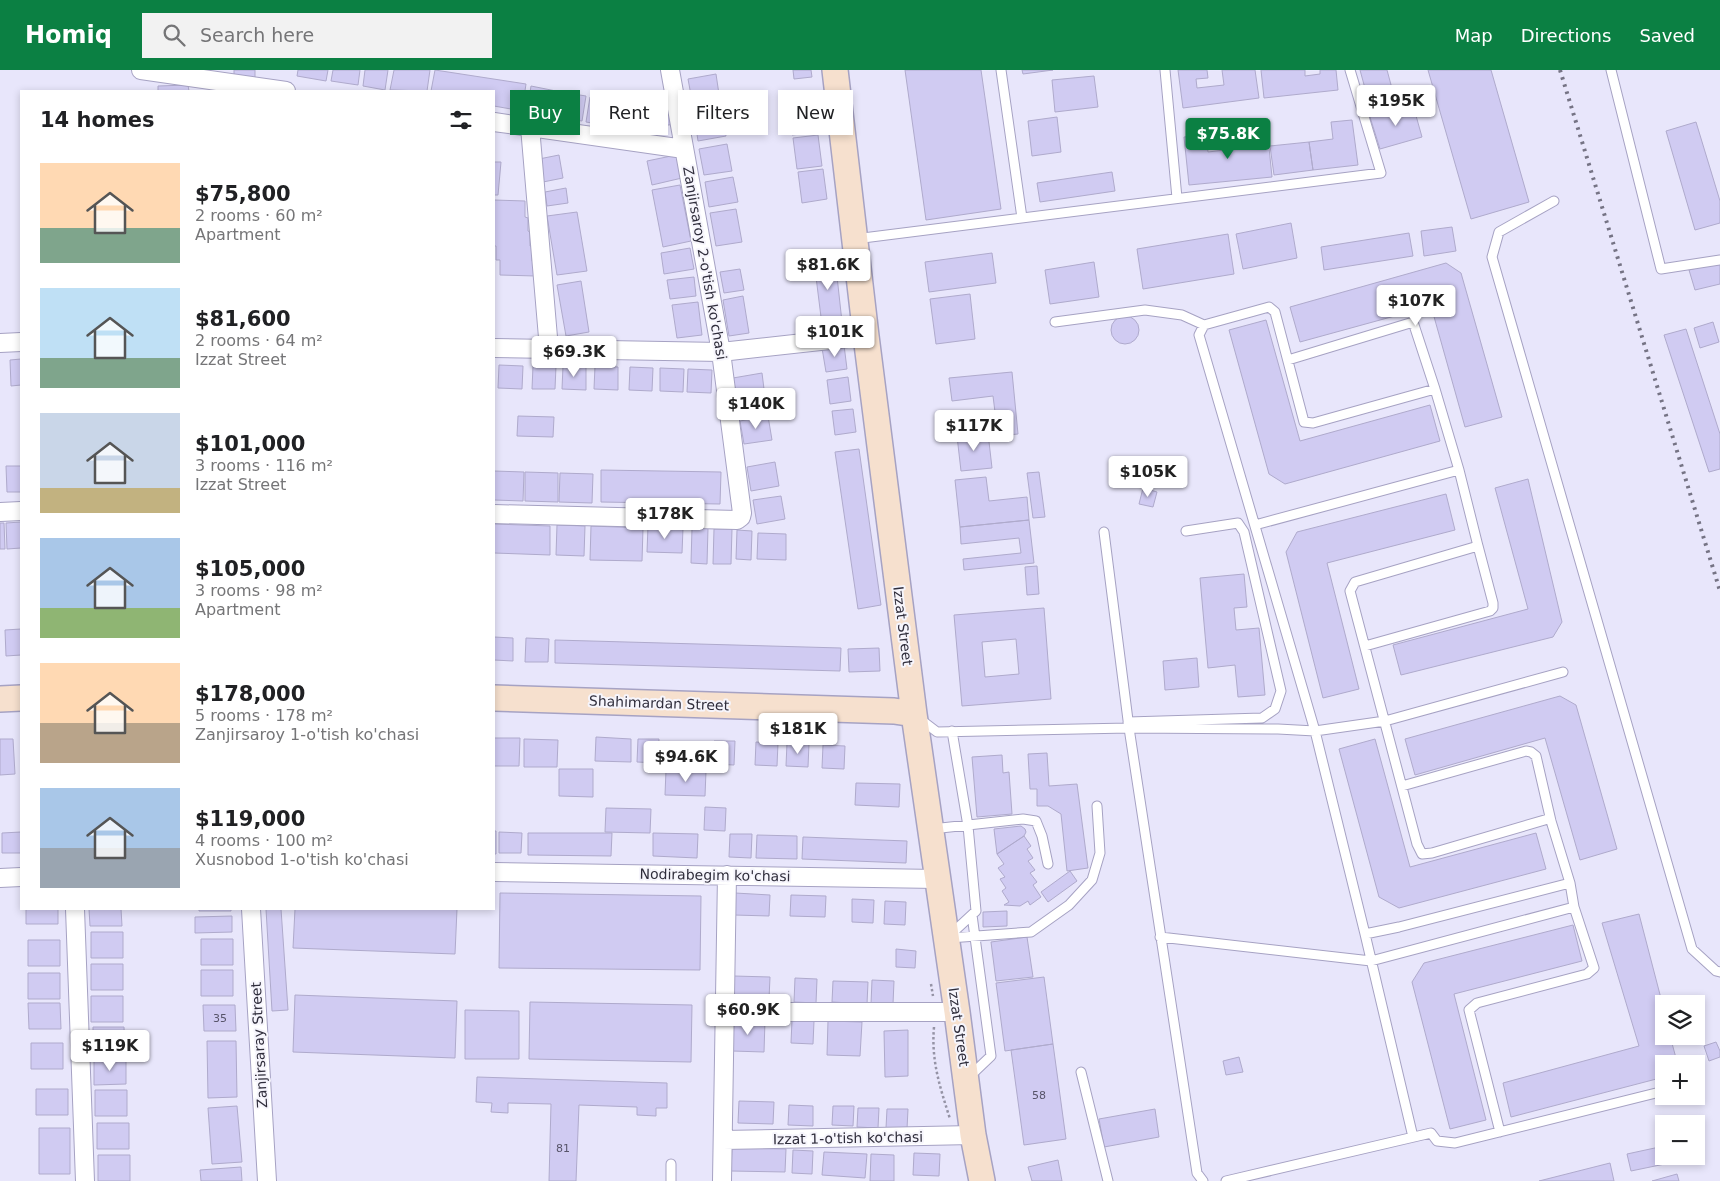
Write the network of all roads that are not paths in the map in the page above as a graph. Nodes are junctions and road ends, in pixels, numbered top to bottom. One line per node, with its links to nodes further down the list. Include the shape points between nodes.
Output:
1 (141, 70): 8 (street)
2 (670, 70): 14 (street, Zanjirsaroy 2-o'tish ko'chasi)
3 (835, 70): 18 (main road, Izzat Street)
4 (1001, 70): 17 (lane)
5 (1165, 70): 15 (lane)
6 (1350, 70): 15 (lane, via 1381,173)
7 (1611, 70): 19 (lane, via 1661,269)
8 (208, 80): 9 (street)
9 (279, 90)
10 (495, 122): 11 (street)
11 (510, 124)
12 (580, 134): 14 (street)
13 (531, 135): 26 (street)
14 (684, 149): 27 (street, Zanjirsaroy 2-o'tish ko'chasi)
15 (1177, 198): 17 (lane)
16 (1554, 200): 69 (lane, via 1499,232 1492,257 1692,949)
17 (1022, 218): 18 (lane)
18 (855, 239): 22 (main road, Izzat Street)
19 (1720, 260)
20 (1055, 322): 21 (lane, via 1145,310 1182,315)
21 (1204, 325): 28 (lane, via 1269,307 1275,312); 34 (lane, via 1199,335)
22 (866, 336): 27 (street); 43 (main road, Izzat Street)
23 (20, 342): 24 (street)
24 (0, 343)
25 (495, 348): 26 (street)
26 (548, 349): 27 (street)
27 (721, 352): 33 (street, Zanjirsaroy 2-o'tish ko'chasi, via 742,513 737,520)
28 (1288, 360): 29 (lane, via 1410,323 1414,325); 29 (lane, via 1304,422 1313,423)
29 (1435, 388): 30 (lane)
30 (1459, 470): 34 (lane); 37 (lane)
31 (20, 510): 32 (street)
32 (0, 512)
33 (495, 514)
34 (1255, 525): 47 (lane)
35 (1186, 531): 45 (lane, via 1238,523 1244,532 1281,691 1275,709 1262,718)
36 (1104, 532): 45 (lane)
37 (1478, 546): 38 (lane, via 1355,582 1350,591); 38 (lane, via 1493,603 1490,611)
38 (1365, 646): 44 (lane)
39 (1562, 672): 44 (lane)
40 (20, 698): 42 (main road)
41 (495, 698): 43 (main road, Shahimardan Street)
42 (0, 699)
43 (914, 714): 46 (lane, via 937,732); 52 (main road, Izzat Street)
44 (1385, 721): 47 (lane); 48 (lane)
45 (1128, 725): 46 (lane); 47 (lane); 66 (lane)
46 (952, 731): 51 (lane)
47 (1315, 731): 64 (lane)
48 (1402, 786): 50 (lane, via 1422,854 1548,819); 50 (lane, via 1532,752 1536,756)
49 (1097, 806): 65 (lane, via 1100,853 1092,880 1069,904 1031,932)
50 (1551, 821): 59 (lane)
51 (968, 826): 52 (lane); 53 (lane, via 1023,819 1036,821); 63 (lane, via 976,911)
52 (931, 829): 58 (main road, Izzat Street)
53 (1048, 864)
54 (495, 872): 55 (street, Nodirabegim ko'chasi)
55 (727, 876): 58 (street, Nodirabegim ko'chasi); 70 (street)
56 (20, 877): 57 (street)
57 (0, 878)
58 (937, 879): 67 (main road, Izzat Street)
59 (1570, 882): 60 (lane); 64 (lane)
60 (1574, 907): 68 (lane); 75 (lane, via 1594,968 1587,974 1477,1003 1469,1010)
61 (75, 910): 80 (street)
62 (251, 910): 81 (street, Zanjirsaray Street)
63 (972, 915): 65 (lane); 67 (lane)
64 (1365, 934): 68 (lane)
65 (974, 936): 67 (lane); 73 (lane, via 991,1056)
66 (1160, 936): 68 (lane); 86 (lane, via 1196,1173)
67 (946, 939): 71 (main road, Izzat Street)
68 (1371, 961): 77 (lane)
69 (1720, 972)
70 (725, 1012): 71 (street); 78 (street)
71 (946, 1012): 73 (main road, Izzat Street)
72 (1080, 1072): 85 (lane)
73 (966, 1080): 76 (main road, Izzat Street)
74 (1655, 1094): 75 (lane)
75 (1500, 1132): 77 (lane, via 1455,1143 1438,1140 1431,1133)
76 (964, 1136): 78 (street, Izzat 1-o'tish ko'chasi); 84 (main road, Izzat Street)
77 (1412, 1137): 87 (lane)
78 (722, 1140): 83 (street)
79 (671, 1164): 82 (lane)
80 (85, 1181)
81 (267, 1181)
82 (671, 1181)
83 (722, 1181)
84 (982, 1181)
85 (1108, 1181)
86 (1202, 1181)
87 (1226, 1181)

